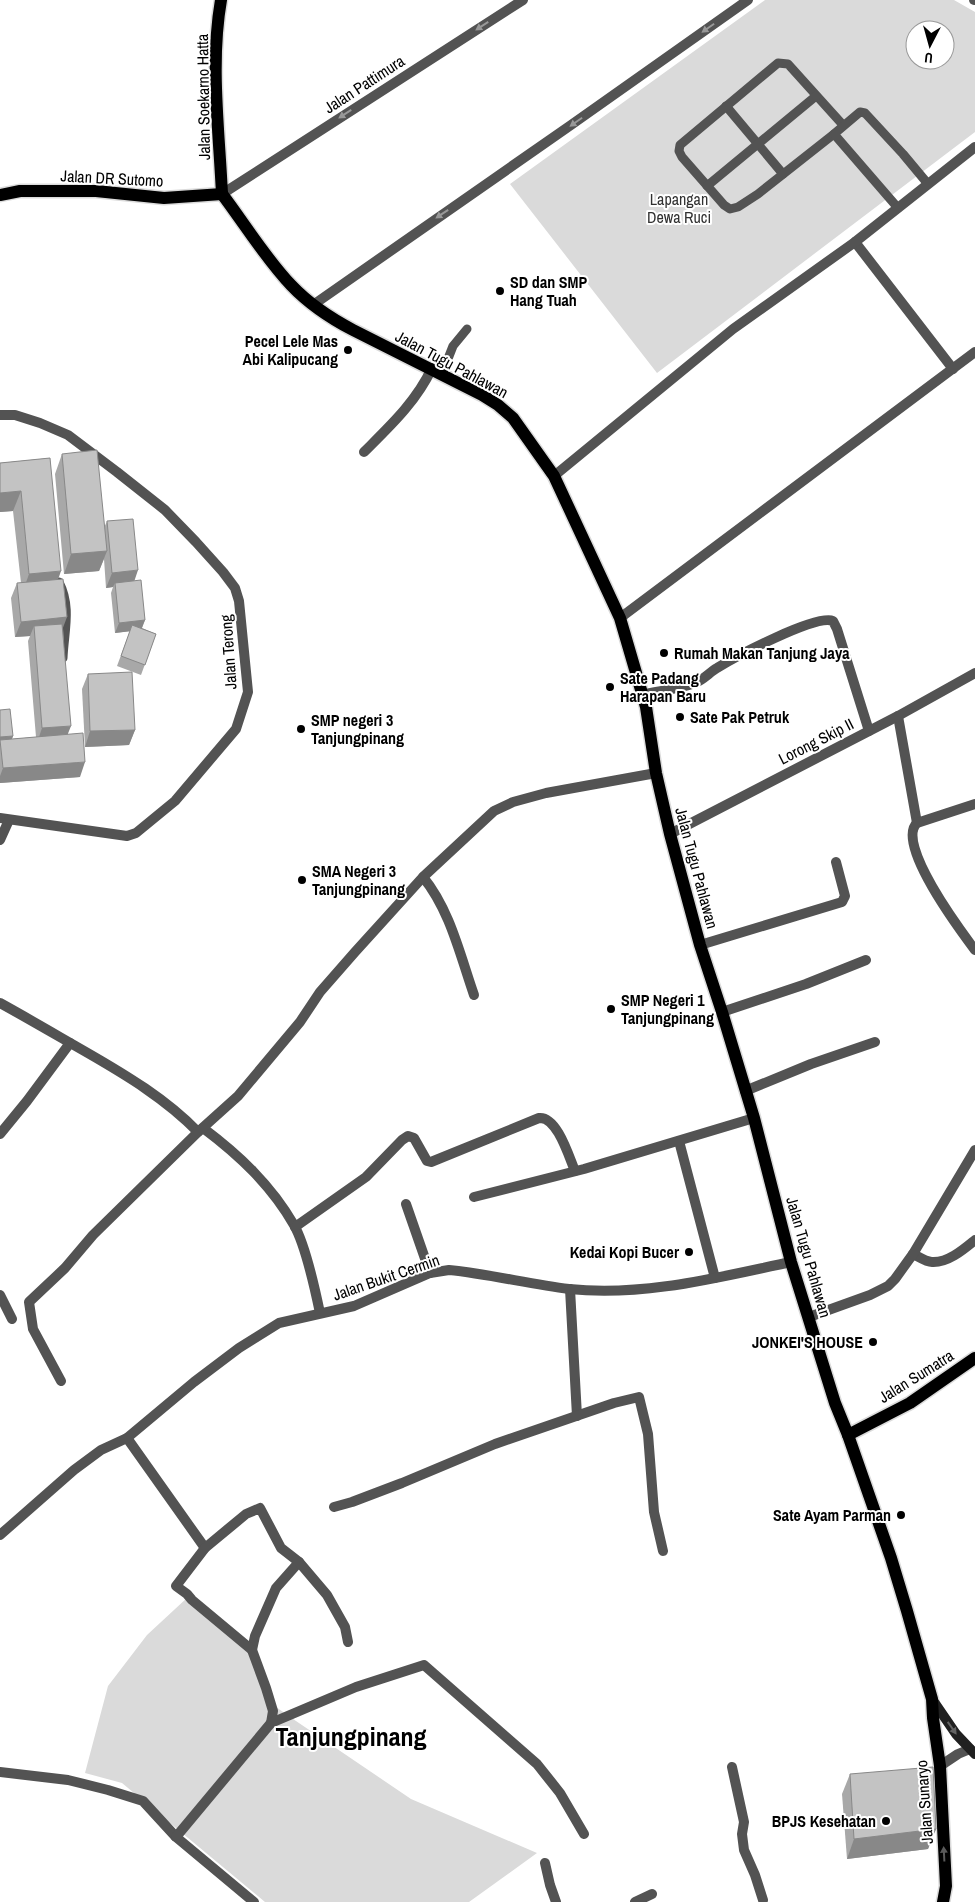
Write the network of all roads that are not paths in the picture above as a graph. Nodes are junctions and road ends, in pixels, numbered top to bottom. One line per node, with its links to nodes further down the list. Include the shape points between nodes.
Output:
1 (221, 0): 14 (main road, Jalan Soekarno Hatta, via 217,22 217,80)
2 (523, 0): 14 (street, Jalan Pattimura, one-way to 14)
3 (748, 0): 17 (street, one-way to 17)
4 (816, 96): 5 (lane, via 788,64 778,63); 6 (lane); 8 (lane)
5 (726, 106): 8 (lane); 12 (lane, via 680,145 682,157)
6 (842, 125): 7 (lane); 11 (lane, via 860,112 865,113)
7 (834, 134): 10 (lane); 15 (lane)
8 (758, 144): 10 (lane); 12 (lane)
9 (975, 147): 11 (street)
10 (783, 174): 12 (lane, via 738,207 730,209)
11 (928, 184): 15 (street)
12 (707, 186)
13 (1, 194): 14 (main road, Jalan DR Sutomo, via 96,191 164,198)
14 (222, 194): 17 (main road, Jalan Tugu Pahlawan, via 291,285)
15 (898, 208): 16 (street)
16 (855, 242): 20 (street); 24 (street, via 733,329)
17 (313, 305): 21 (main road, Jalan Tugu Pahlawan, via 346,327)
18 (467, 329): 21 (lane)
19 (975, 352): 20 (street)
20 (953, 369): 26 (street)
21 (437, 371): 23 (street, via 411,404); 24 (main road, Jalan Tugu Pahlawan, via 498,405 513,418)
22 (0, 414): 34 (street, Jalan Terong, via 15,415 68,435 165,510 224,572 239,601 248,692 236,729 175,801 136,833 127,836)
23 (364, 452)
24 (554, 476): 26 (main road, Jalan Tugu Pahlawan)
25 (57, 577): 27 (lane, via 67,610)
26 (620, 618): 29 (main road, Jalan Tugu Pahlawan)
27 (63, 663)
28 (975, 674): 30 (street, Lorong Skip II)
29 (642, 695): 31 (street, via 695,682 767,641 830,619 838,629); 32 (main road, Jalan Tugu Pahlawan)
30 (898, 716): 31 (street, Lorong Skip II); 35 (street)
31 (869, 731): 36 (street, Lorong Skip II)
32 (656, 773): 36 (main road, Jalan Tugu Pahlawan); 39 (street, via 513,802 494,811)
33 (975, 804): 35 (street)
34 (5, 819): 37 (street)
35 (916, 823): 41 (street, via 911,835 918,856 948,914)
36 (670, 834): 40 (main road, Jalan Tugu Pahlawan)
37 (0, 840)
38 (836, 862): 40 (street, via 845,896 842,902)
39 (423, 877): 43 (street, via 446,914); 50 (street, via 320,992 300,1022 238,1096)
40 (700, 945): 45 (main road, Jalan Tugu Pahlawan)
41 (975, 950)
42 (866, 960): 45 (street)
43 (474, 995)
44 (0, 1003): 47 (street)
45 (722, 1012): 48 (main road, Jalan Tugu Pahlawan)
46 (875, 1042): 48 (street)
47 (70, 1043): 50 (street, via 169,1105); 51 (street)
48 (745, 1091): 49 (main road, Jalan Tugu Pahlawan)
49 (754, 1118): 52 (street); 60 (main road, Jalan Tugu Pahlawan)
50 (200, 1130): 57 (street, via 240,1157 260,1178); 69 (street, via 29,1302 33,1329)
51 (0, 1134)
52 (680, 1141): 54 (street); 62 (street)
53 (975, 1150): 59 (street)
54 (575, 1171): 55 (street); 57 (street, via 553,1123 545,1118 431,1162 427,1161 414,1138 408,1136 366,1177)
55 (474, 1197)
56 (406, 1204): 61 (street)
57 (295, 1227): 65 (street)
58 (975, 1240): 59 (street, via 938,1262)
59 (913, 1254): 66 (street, via 888,1286 870,1296)
60 (791, 1262): 62 (street, Jalan Bukit Cermin); 66 (main road, Jalan Tugu Pahlawan)
61 (430, 1273): 63 (street, Jalan Bukit Cermin, via 449,1270); 65 (street, Jalan Bukit Cermin, via 354,1306)
62 (715, 1278): 63 (street, Jalan Bukit Cermin, via 621,1290)
63 (570, 1289): 70 (street)
64 (0, 1296): 67 (street)
65 (320, 1313): 72 (street, Jalan Bukit Cermin, via 279,1323 239,1348)
66 (809, 1317): 71 (main road, Jalan Tugu Pahlawan)
67 (12, 1318)
68 (975, 1358): 71 (main road, Jalan Sumatra, via 910,1403)
69 (61, 1381)
70 (577, 1416): 73 (street, via 495,1444); 76 (street, via 640,1397 648,1434 654,1512)
71 (848, 1435): 80 (main road, Jalan Tugu Pahlawan, via 908,1611)
72 (127, 1438): 74 (street, Jalan Bukit Cermin, via 101,1450 74,1470); 75 (street)
73 (334, 1507)
74 (0, 1535)
75 (205, 1548): 77 (street, via 246,1514 260,1508 281,1548); 79 (street, via 176,1586)
76 (663, 1551)
77 (299, 1562): 78 (street, via 327,1595 345,1626); 79 (street, via 276,1588)
78 (348, 1642)
79 (252, 1650): 81 (street, via 273,1711)
80 (932, 1699): 82 (main road, one-way to 82); 83 (main road, Jalan Sunaryo)
81 (271, 1722): 86 (street, via 356,1687 424,1665 537,1764 560,1793); 87 (street)
82 (973, 1752): 83 (street, via 958,1754)
83 (940, 1766): 94 (main road, Jalan Sunaryo, one-way to 83, via 946,1886)
84 (732, 1767): 90 (street, via 744,1822 744,1850)
85 (0, 1772): 87 (street, via 68,1780 143,1801)
86 (584, 1834)
87 (176, 1837): 91 (street)
88 (546, 1863): 92 (street)
89 (652, 1894): 93 (street)
90 (763, 1900)
91 (254, 1902)
92 (556, 1902)
93 (635, 1902)
94 (942, 1902)

